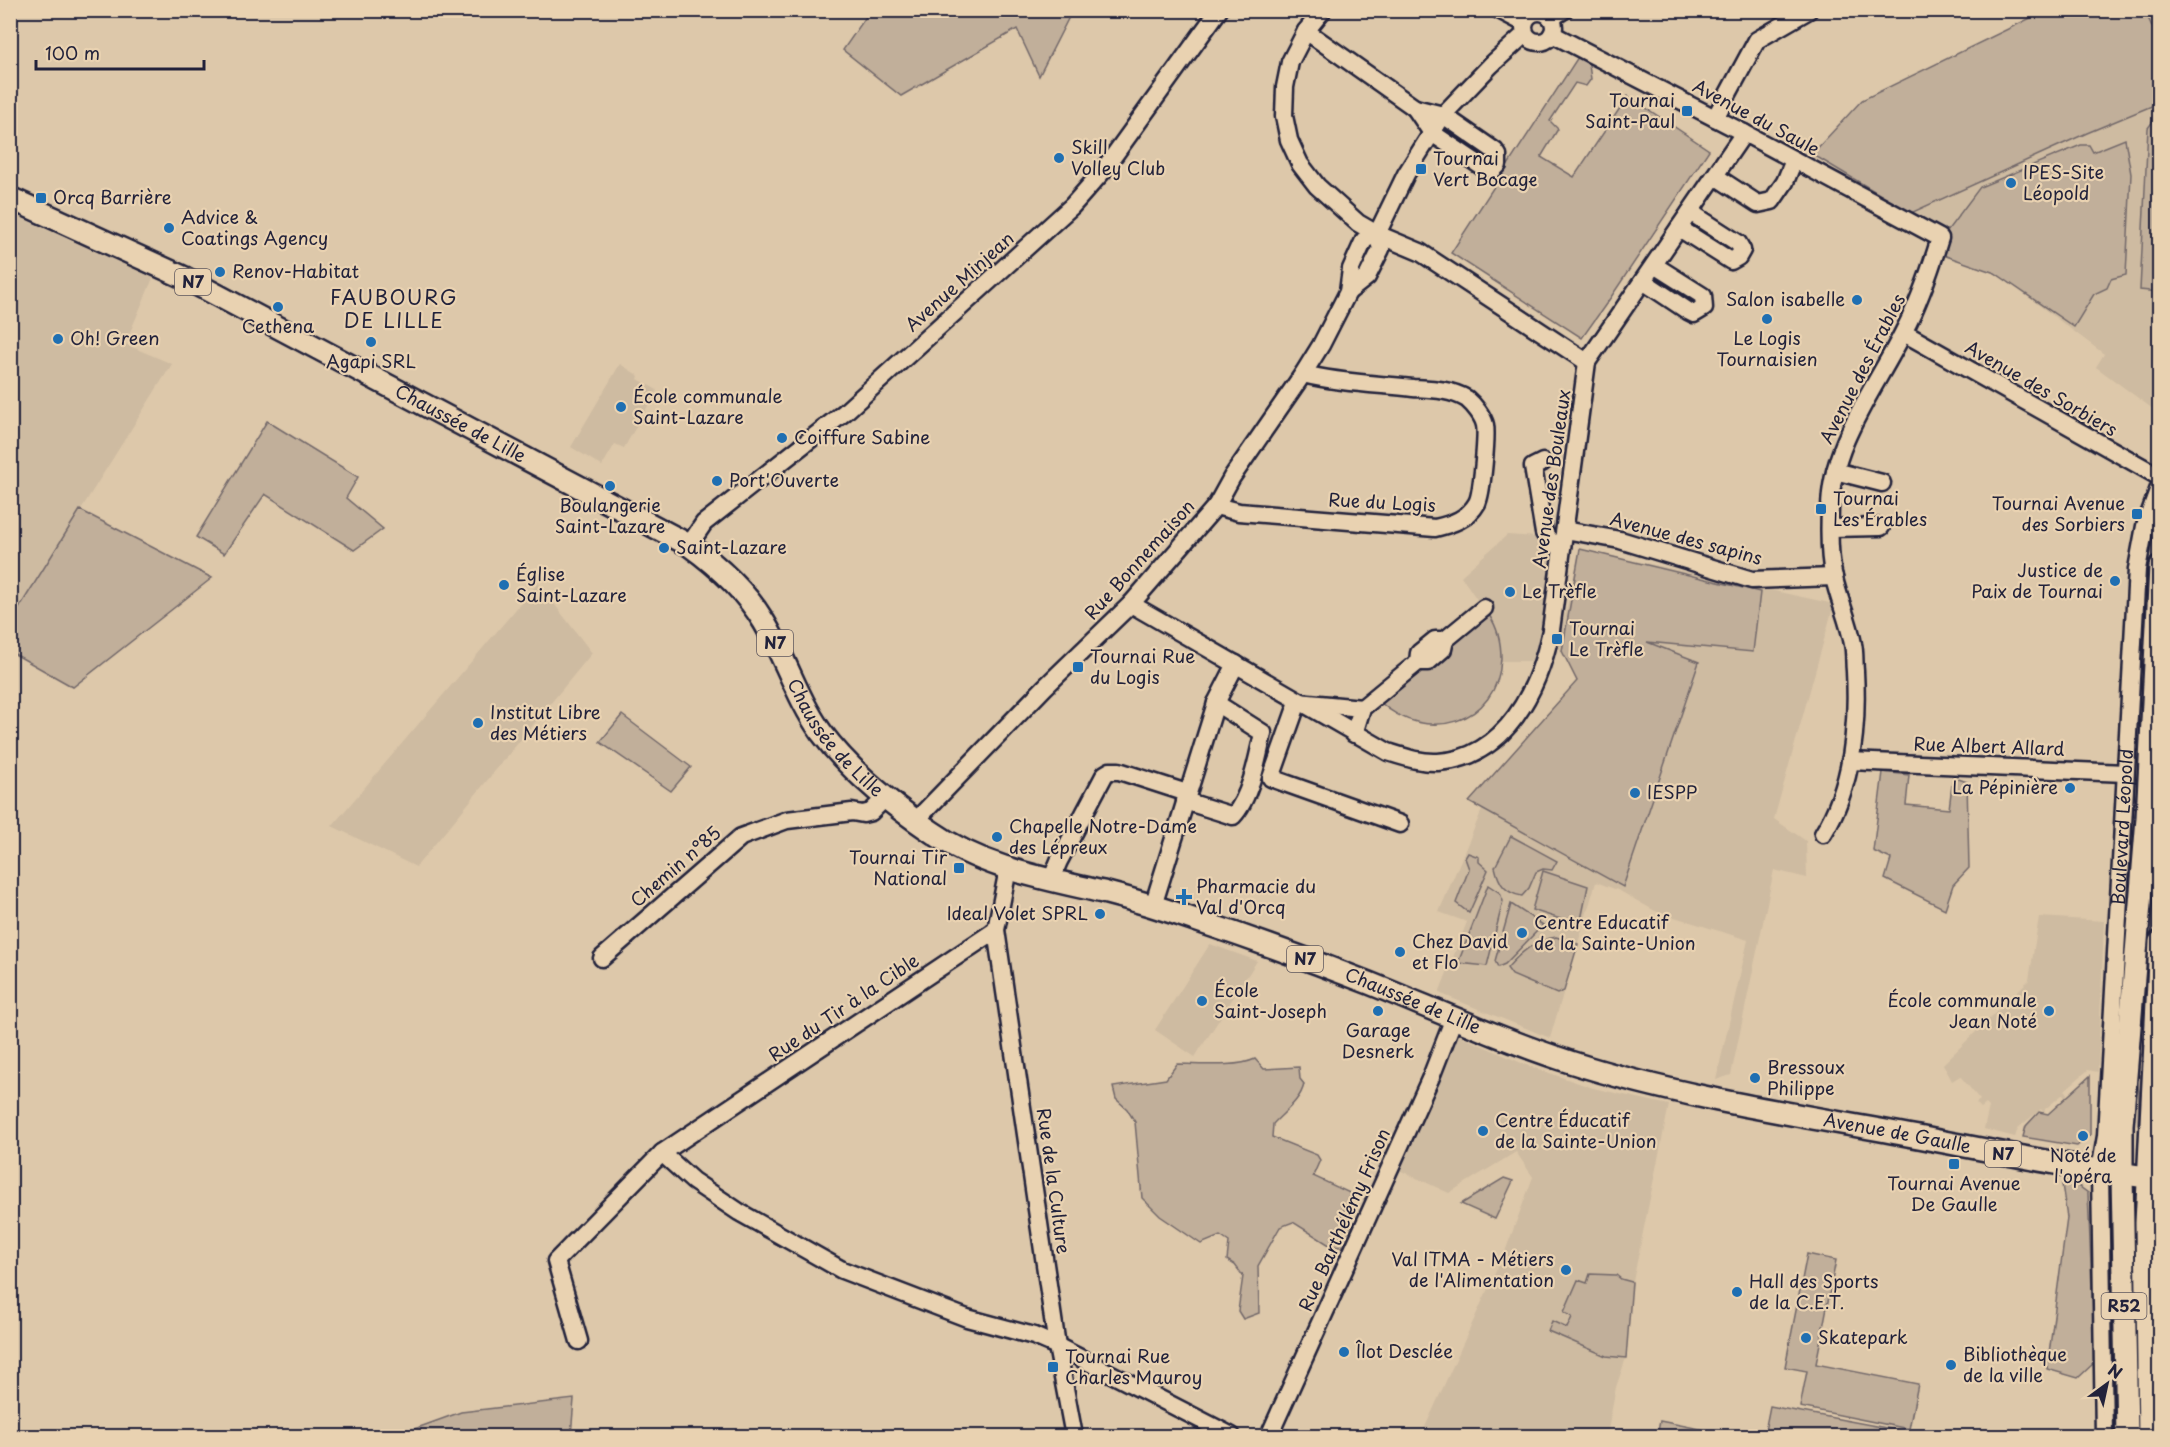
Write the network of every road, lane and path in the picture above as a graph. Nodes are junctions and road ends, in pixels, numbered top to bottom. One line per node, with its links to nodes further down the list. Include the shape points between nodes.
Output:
1 (1219, 10): 34 (street, Avenue Minjean, via 1102,172 1072,206 845,411 704,523)
2 (1323, 10): 7 (street)
3 (1499, 10): 5 (street)
4 (1809, 10): 10 (street, via 1757,40)
5 (1528, 20): 6 (street, Avenue du Saule, via 1542,13); 6 (street, via 1536,42 1546,41); 9 (street, Rue Bonnemaison)
6 (1556, 21): 10 (street, Avenue du Saule)
7 (1306, 32): 8 (street); 18 (street, via 1290,62 1285,87 1284,116 1289,140 1300,164 1317,186 1358,223)
8 (1415, 108): 9 (street); 11 (street)
9 (1443, 115): 11 (street, Rue Bonnemaison); 11 (street, via 1495,151 1498,165 1489,170 1484,168)
10 (1715, 118): 12 (street, Avenue du Saule)
11 (1432, 133): 18 (street, Rue Bonnemaison, via 1406,174)
12 (1744, 133): 13 (street, Avenue du Saule); 14 (street, Avenue des Bouleaux)
13 (1794, 160): 14 (street, via 1772,201 1758,204); 19 (street, Avenue du Saule)
14 (1715, 176): 16 (street, Avenue des Bouleaux)
15 (10, 198): 34 (main road, Chaussée de Lille / N7, via 193,282)
16 (1690, 212): 17 (street, Avenue des Bouleaux); 17 (street, via 1738,243 1742,250 1738,257 1731,261)
17 (1680, 228): 20 (street, Avenue des Bouleaux)
18 (1377, 234): 23 (street, via 1420,252); 24 (street, Rue Bonnemaison, via 1364,240 1351,269 1348,292)
19 (1940, 238): 22 (street, Avenue des Érables, via 1925,288)
20 (1654, 265): 21 (street, Avenue des Bouleaux); 21 (street, via 1703,296 1704,308 1694,314)
21 (1643, 281): 23 (street, Avenue des Bouleaux)
22 (1904, 333): 26 (street, Avenue des Érables, via 1854,423); 27 (street, Avenue des Sorbiers)
23 (1587, 362): 33 (street, Avenue des Bouleaux)
24 (1303, 374): 30 (street, Rue Bonnemaison); 30 (street, Rue du Logis, via 1445,391 1467,400 1485,425 1478,502 1465,517 1435,528 1239,512)
25 (1543, 462): 33 (street, via 1533,467 1544,533 1553,544)
26 (1836, 471): 28 (street); 32 (street, Avenue des Érables)
27 (2160, 477)
28 (1882, 483)
29 (2160, 485): 45 (street, Boulevard Léopold, via 2143,532 2138,563)
30 (1216, 506): 37 (street, Rue Bonnemaison)
31 (1881, 527): 32 (street)
32 (1830, 528): 36 (street, Avenue des Érables)
33 (1563, 538): 36 (street, Avenue des sapins, via 1620,540 1752,580); 43 (street, Avenue des Bouleaux, via 1545,658 1519,712 1484,749 1438,762 1413,760 1388,753)
34 (689, 545): 46 (main road, Chaussée de Lille / N7, via 736,584 752,604 821,731)
35 (2160, 567): 61 (main road, Boulevard Léopold / R52, via 2148,818 2122,1125)
36 (1834, 578): 44 (street, Avenue des Érables, via 1853,645 1856,700)
37 (1131, 604): 39 (street, Avenue des Bouleaux); 48 (street, Rue Bonnemaison, via 1045,687)
38 (1484, 608): 42 (street, via 1445,640 1434,640 1419,653 1418,662)
39 (1236, 664): 40 (street, Avenue des Bouleaux); 41 (street)
40 (1298, 702): 42 (street, Avenue des Bouleaux); 43 (street, Avenue des Bouleaux); 49 (street, via 1271,778)
41 (1216, 703): 47 (street); 47 (street, via 1263,733 1256,763 1240,809 1233,816)
42 (1362, 708): 43 (street)
43 (1354, 734)
44 (1850, 761): 45 (street, Rue Albert Allard); 50 (street, Avenue des Érables, via 1841,797)
45 (2125, 772): 60 (street, Boulevard Léopold, via 2107,1129)
46 (886, 797): 48 (main road, Chaussée de Lille / N7); 56 (street, Chemin n°85, via 871,812 787,820 741,837)
47 (1186, 797): 52 (street, via 1119,771 1105,774); 53 (street)
48 (918, 822): 51 (main road, Chaussée de Lille / N7, via 956,847)
49 (1400, 824)
50 (1823, 834)
51 (1008, 869): 52 (main road, Chaussée de Lille / N7); 54 (street)
52 (1052, 880): 53 (main road, Chaussée de Lille / N7)
53 (1153, 906): 57 (main road, Chaussée de Lille / N7, via 1321,965)
54 (996, 930): 59 (street, Rue du Tir à la Cible); 63 (street, Rue de la Culture)
55 (2160, 942): 61 (main road, R52)
56 (602, 958)
57 (1454, 1018): 58 (main road, Chaussée de Lille / N7, via 1573,1063); 66 (street, Rue Barthélémy Frison)
58 (1719, 1100): 60 (main road, Avenue de Gaulle / N7)
59 (662, 1153): 62 (street, Rue du Tir à la Cible, via 556,1261); 63 (street, via 693,1181 739,1212 842,1270 967,1318)
60 (2100, 1171): 61 (main road, Avenue de Gaulle / N7); 67 (street, Boulevard Léopold)
61 (2140, 1177): 68 (main road, R52); 69 (main road, R52, via 2134,1312 2139,1363 2148,1389)
62 (579, 1341)
63 (1057, 1346): 64 (street, Rue de la Culture); 65 (street)
64 (1074, 1437)
65 (1232, 1437)
66 (1269, 1437)
67 (2104, 1437)
68 (2127, 1437)
69 (2149, 1437)

